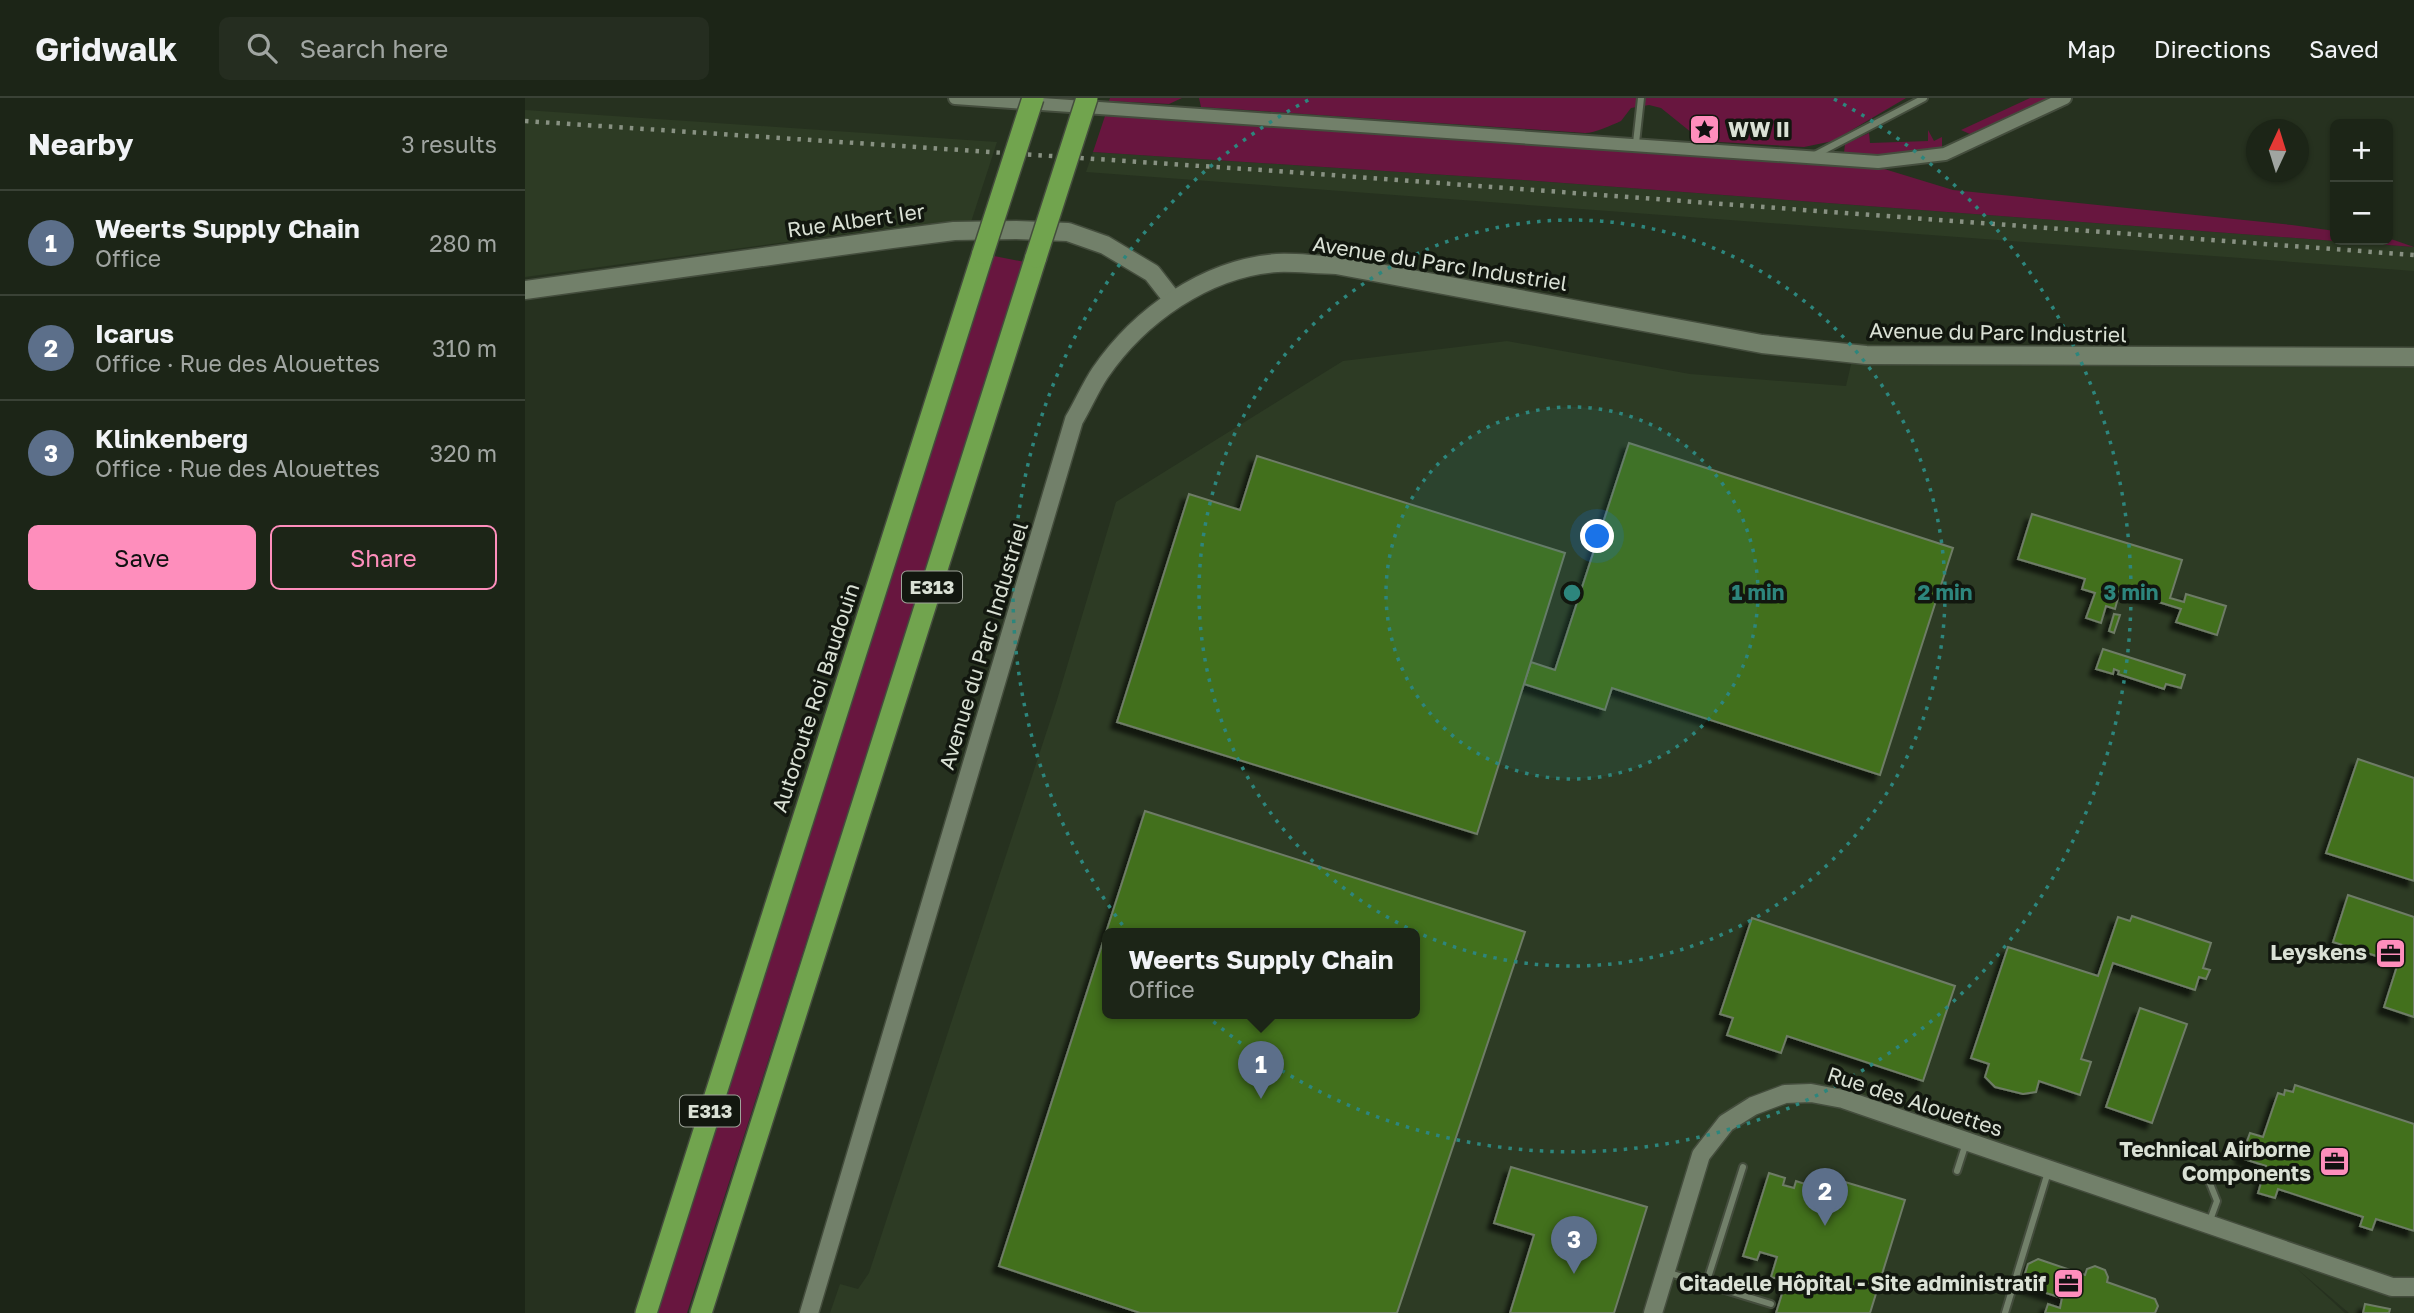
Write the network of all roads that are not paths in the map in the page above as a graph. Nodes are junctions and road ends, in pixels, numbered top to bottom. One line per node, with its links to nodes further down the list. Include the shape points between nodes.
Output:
1 (955, 98): 7 (street)
2 (1033, 98): 22 (highway, Autoroute Roi Baudouin / E313, bridge)
3 (1087, 98): 23 (highway, E313, bridge)
4 (1641, 98): 7 (lane)
5 (1924, 98): 8 (lane, via 1814,152)
6 (2065, 98): 8 (street, via 1945,154 1902,161)
7 (1636, 143): 8 (street)
8 (1812, 158)
9 (525, 290): 10 (street, Rue Albert Ier, via 904,237 1016,230 1068,232 1105,245 1152,273)
10 (1173, 300): 11 (street, Avenue du Parc Industriel, via 1219,276 1276,263 1336,265 1762,344 1866,355); 24 (street, Avenue du Parc Industriel, via 1132,334 1100,373 1075,420)
11 (2414, 357)
12 (1966, 1141): 14 (street, Rue des Alouettes); 15 (lane); 18 (street, Rue des Alouettes, via 1843,1099 1811,1093 1785,1094 1753,1106 1726,1124 1701,1155)
13 (1742, 1167): 19 (lane)
14 (2048, 1170): 17 (street, Rue des Alouettes); 26 (lane)
15 (1957, 1171)
16 (2207, 1176): 17 (lane, via 2217,1201)
17 (2208, 1225): 20 (street, Rue des Alouettes, via 2392,1287)
18 (1665, 1272): 19 (lane); 25 (street, Rue des Alouettes)
19 (1706, 1284): 21 (lane)
20 (2414, 1287)
21 (1771, 1304)
22 (646, 1313)
23 (701, 1313)
24 (809, 1313)
25 (1653, 1313)
26 (2005, 1313)

